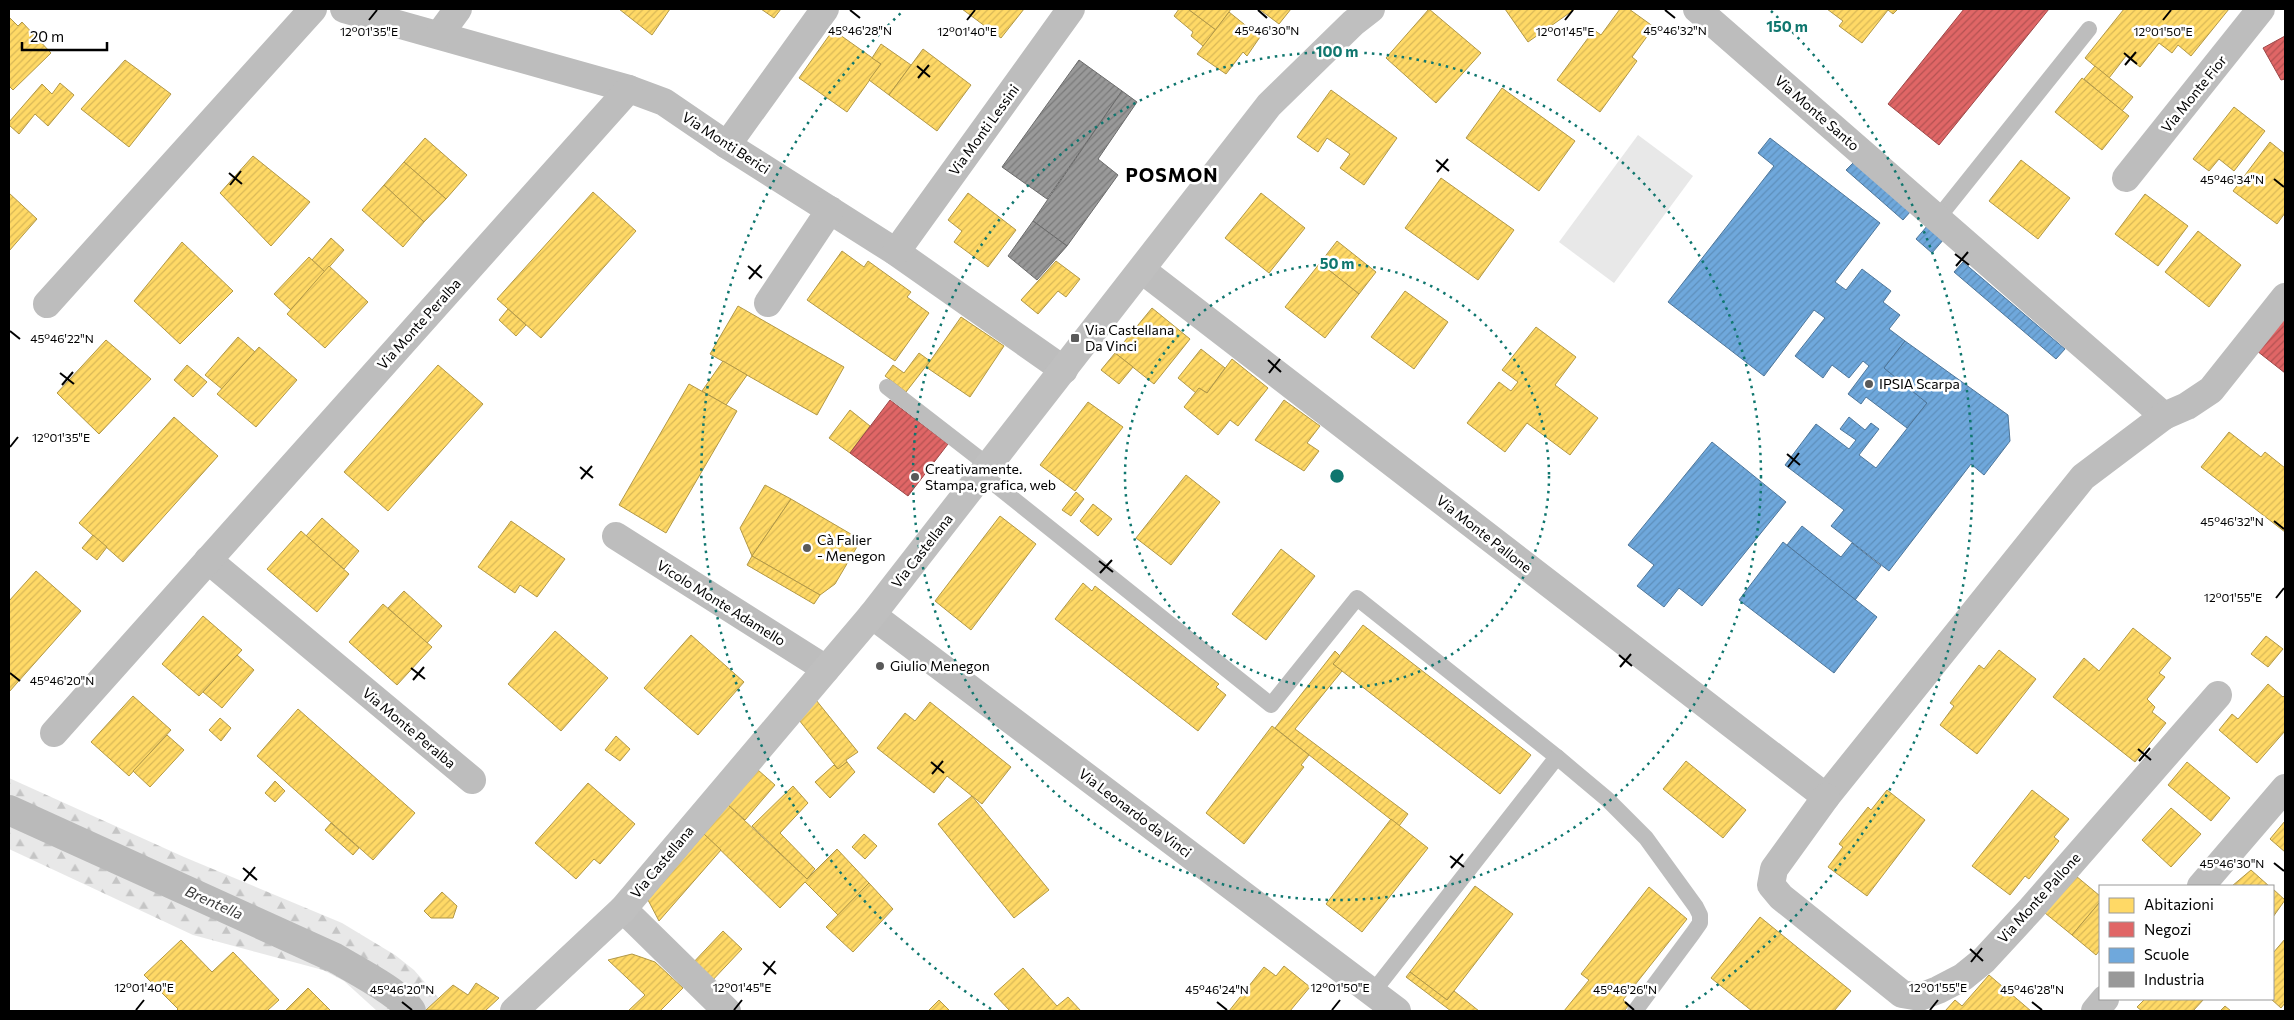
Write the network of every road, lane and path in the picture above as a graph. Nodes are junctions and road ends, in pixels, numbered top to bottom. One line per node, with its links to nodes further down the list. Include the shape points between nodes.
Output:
1 (313, 9): 20 (street)
2 (344, 9): 10 (street, Via Monti Berici)
3 (458, 9): 10 (street)
4 (825, 9): 12 (street)
5 (1072, 9): 16 (street, Via Monti Lessini)
6 (1371, 9): 17 (main road, Via Castellana, via 1269,105)
7 (1697, 9): 15 (street, Via Monte Santo)
8 (2262, 9): 13 (street, Via Monte Fior)
9 (2089, 29): 15 (lane)
10 (439, 35): 11 (street, Via Monti Berici)
11 (629, 89): 12 (street, Via Monti Berici, via 664,102); 26 (street, Via Monte Peralba)
12 (727, 145): 14 (street, Via Monti Berici)
13 (2126, 178)
14 (830, 210): 16 (street, Via Monti Berici); 19 (street)
15 (1938, 218): 23 (street, Via Monte Santo)
16 (896, 252): 21 (street, Via Monti Berici)
17 (1142, 270): 21 (main road, Via Castellana); 34 (street, Via Monte Pallone)
18 (2285, 297): 23 (street, Via Monte Pallone, via 2211,390)
19 (768, 303)
20 (47, 304)
21 (1064, 370): 24 (main road, Via Castellana)
22 (887, 387): 24 (lane)
23 (2164, 416): 34 (street, Via Monte Pallone, via 2083,477)
24 (986, 470): 27 (main road, Via Castellana); 31 (lane, via 1271,705 1357,598)
25 (616, 536): 28 (street, Vicolo Monte Adamello)
26 (208, 560): 30 (street, Via Monte Peralba); 32 (street, Via Monte Peralba)
27 (872, 615): 28 (main road, Via Castellana); 37 (street, Via Leonardo da Vinci)
28 (826, 669): 36 (main road, Via Castellana)
29 (2218, 695): 34 (street, Via Monte Pallone, via 1984,960 1963,977 1920,997 1902,994 1771,886 1774,869)
30 (54, 733)
31 (1557, 757): 37 (lane); 42 (lane, via 1607,799 1646,838 1700,915 1700,923)
32 (472, 780)
33 (2285, 788): 35 (street)
34 (1826, 797)
35 (2202, 885)
36 (623, 909): 39 (main road, Via Castellana); 40 (street)
37 (1373, 992): 41 (street, Via Leonardo da Vinci)
38 (2104, 1000): 43 (street)
39 (514, 1011)
40 (727, 1011)
41 (1397, 1011)
42 (1635, 1011)
43 (2095, 1011)

